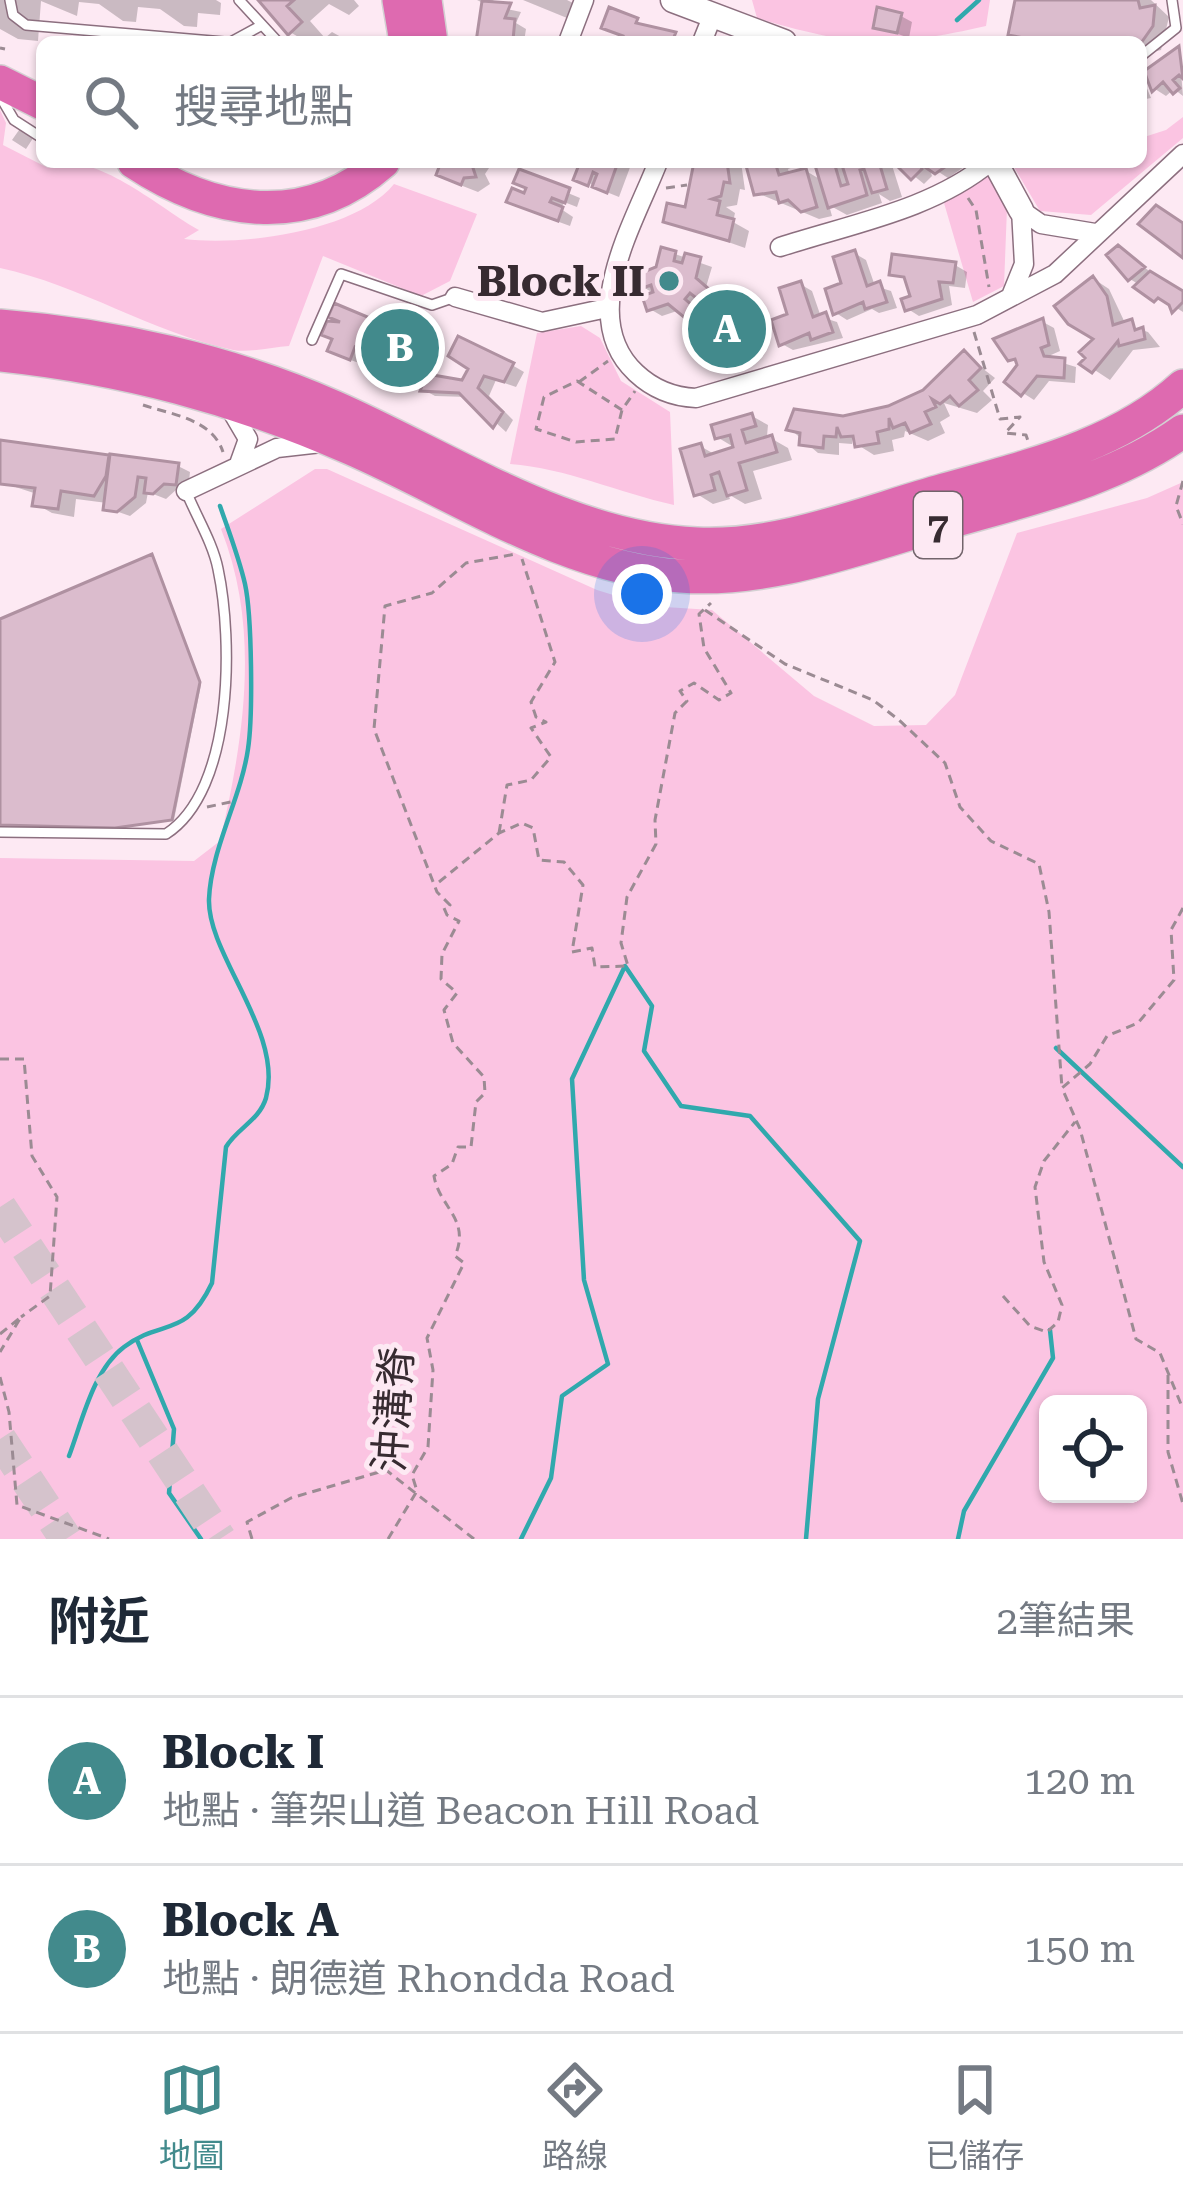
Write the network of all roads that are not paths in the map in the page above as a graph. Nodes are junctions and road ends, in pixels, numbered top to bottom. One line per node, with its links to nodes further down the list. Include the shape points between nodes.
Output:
1 (10, 0): 11 (lane, via 26,25)
2 (239, 0): 9 (lane)
3 (584, 0): 16 (street)
4 (673, 0): 8 (street)
5 (1172, 0): 10 (lane)
6 (420, 2): 14 (highway); 15 (highway)
7 (1183, 13): 10 (lane)
8 (712, 17): 17 (street); 18 (street)
9 (262, 25): 12 (lane); 13 (lane)
10 (1176, 28): 19 (lane)
11 (156, 36)
12 (239, 36)
13 (272, 36)
14 (408, 36)
15 (429, 36)
16 (570, 36)
17 (704, 36)
18 (767, 36)
19 (1147, 51)
20 (1, 60): 21 (highway); 23 (highway)
21 (36, 77)
22 (0, 96): 24 (lane, via 14,120)
23 (36, 97)
24 (36, 134)
25 (1183, 154): 34 (street)
26 (145, 168): 29 (highway, via 204,200 263,210 322,200)
27 (182, 168): 28 (highway, via 212,183 261,190)
28 (336, 168)
29 (373, 168)
30 (656, 168): 38 (street)
31 (984, 168): 35 (street, via 935,197)
32 (996, 168): 33 (street)
33 (1022, 210): 34 (street, via 1041,224); 37 (street, via 1024,264)
34 (1095, 233): 37 (street, via 1055,274)
35 (780, 247)
36 (455, 296): 38 (street, via 542,322); 40 (lane, via 432,305 341,274)
37 (1010, 296): 38 (street, via 977,315 696,398 661,391 634,371 615,345)
38 (608, 308)
39 (0, 326): 42 (highway, 7, via 82,335)
40 (312, 340)
41 (0, 356): 42 (highway, 7)
42 (173, 369): 43 (highway, 7, via 330,405 577,518 696,544 800,530 1057,457 1130,425); 44 (highway, 7)
43 (1183, 386)
44 (219, 396): 46 (highway, 7); 47 (street, via 245,427 247,449)
45 (1183, 431): 46 (highway, 7, via 1060,490 799,565 717,577 600,561)
46 (347, 446): 47 (street, via 296,444)
47 (231, 461): 48 (street)
48 (186, 491): 49 (lane, via 218,564 229,644 225,716 194,807 166,833)
49 (0, 832)

